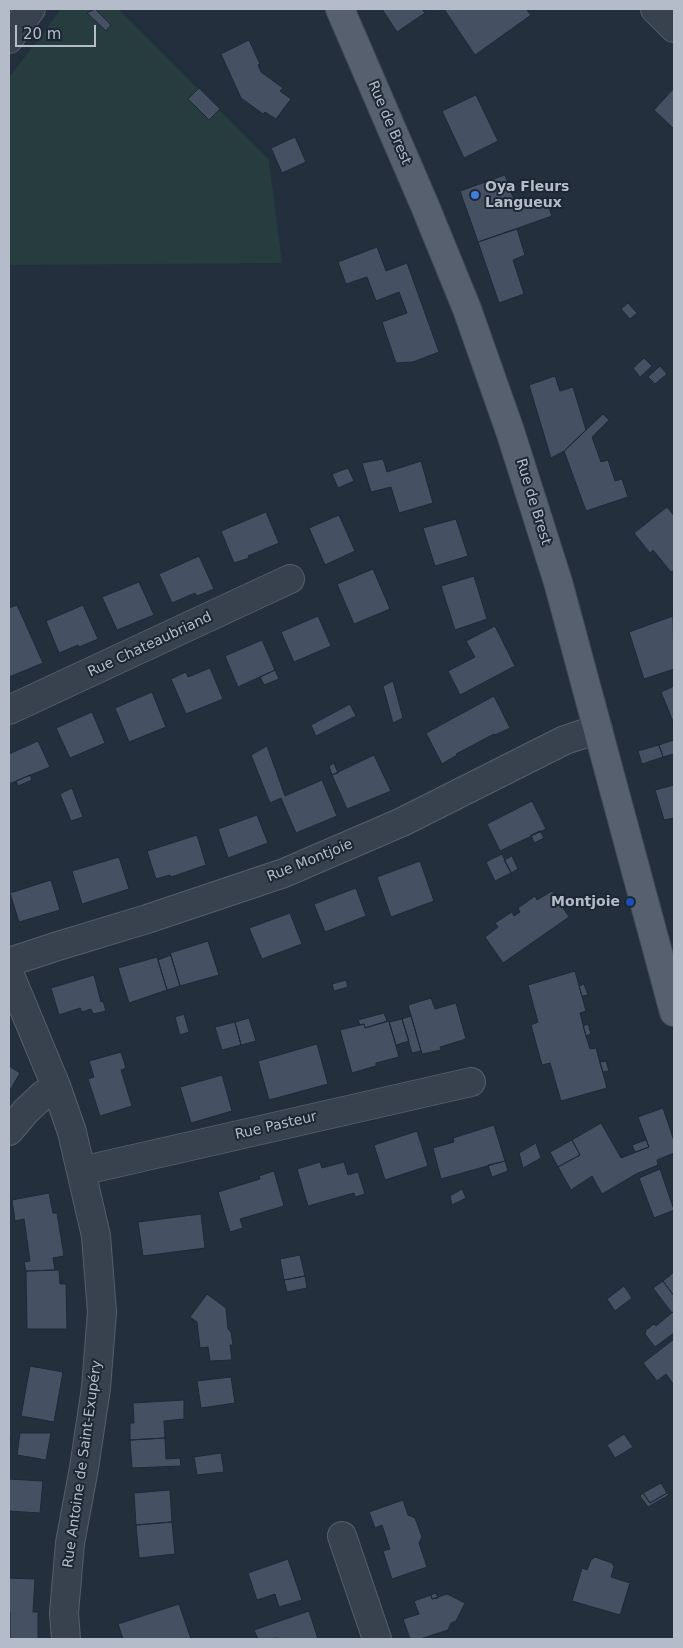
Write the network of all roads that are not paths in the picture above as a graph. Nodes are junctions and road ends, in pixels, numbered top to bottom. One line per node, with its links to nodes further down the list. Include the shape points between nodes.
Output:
1 (30, 9): 5 (street)
2 (340, 9): 8 (main road, Rue de Brest, via 425,206 494,384 558,582)
3 (655, 9): 4 (street)
4 (674, 28)
5 (9, 39)
6 (290, 579): 7 (street, Rue Chateaubriand)
7 (9, 710)
8 (598, 729): 9 (street, Rue Montjoie, via 565,740 402,822 284,873); 11 (main road, Rue de Brest)
9 (9, 962)
10 (9, 973): 13 (street, Rue Antoine de Saint-Exupéry)
11 (674, 1012)
12 (471, 1082): 15 (street, Rue Pasteur)
13 (56, 1086): 14 (street, via 26,1111); 15 (street, Rue Antoine de Saint-Exupéry)
14 (9, 1131)
15 (81, 1171): 17 (street, Rue Antoine de Saint-Exupéry, via 96,1236 102,1312 96,1388 70,1543 64,1614)
16 (342, 1536): 18 (street)
17 (66, 1639)
18 (377, 1639)

